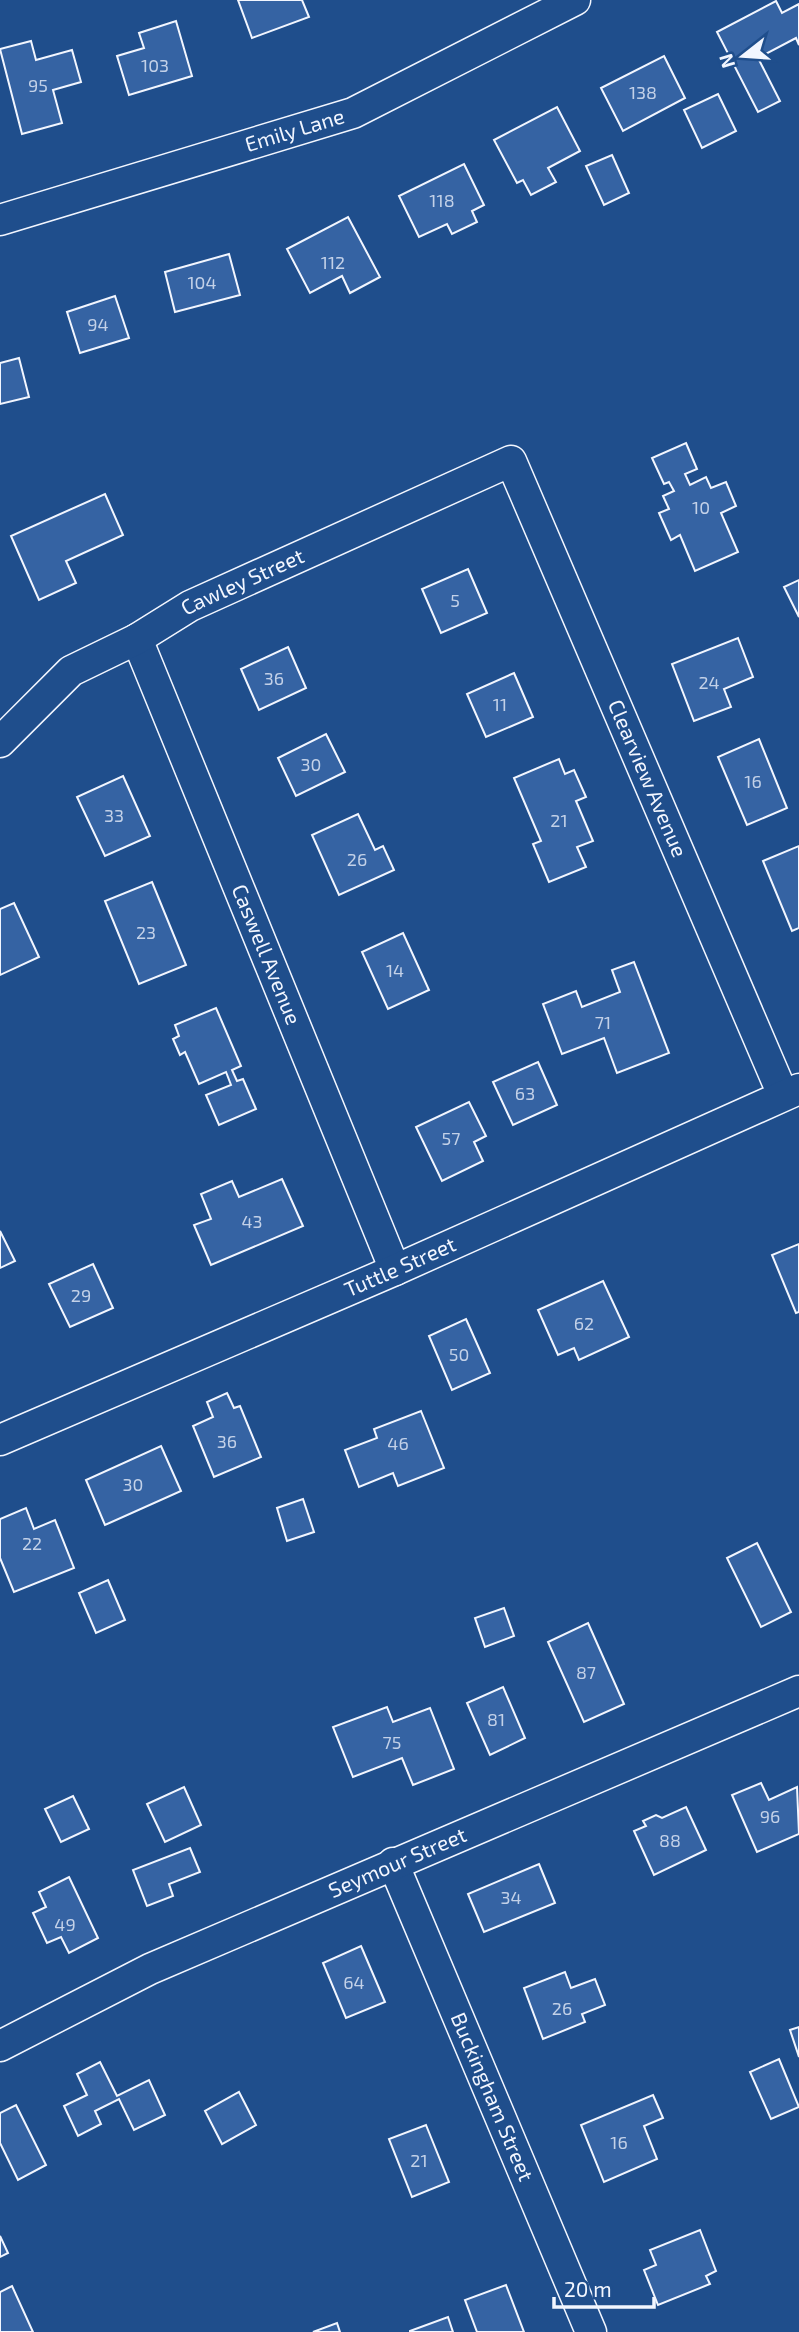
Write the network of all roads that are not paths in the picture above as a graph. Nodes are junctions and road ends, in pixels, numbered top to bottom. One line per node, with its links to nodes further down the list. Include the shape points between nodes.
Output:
1 (575, 0): 2 (street, Emily Lane, via 353,113)
2 (0, 220)
3 (511, 461): 4 (street, Cawley Street, via 255,575 190,606); 6 (street, Clearview Avenue)
4 (137, 639): 5 (street, Cawley Street, via 71,671); 7 (street, Caswell Avenue)
5 (0, 741)
6 (791, 1092): 7 (street, Tuttle Street)
7 (395, 1270): 8 (street, Tuttle Street)
8 (0, 1440)
9 (799, 1691): 10 (street, Seymour Street)
10 (393, 1863): 11 (street, Seymour Street, via 150,1969); 12 (street, Buckingham Street)
11 (0, 2046)
12 (591, 2332)

